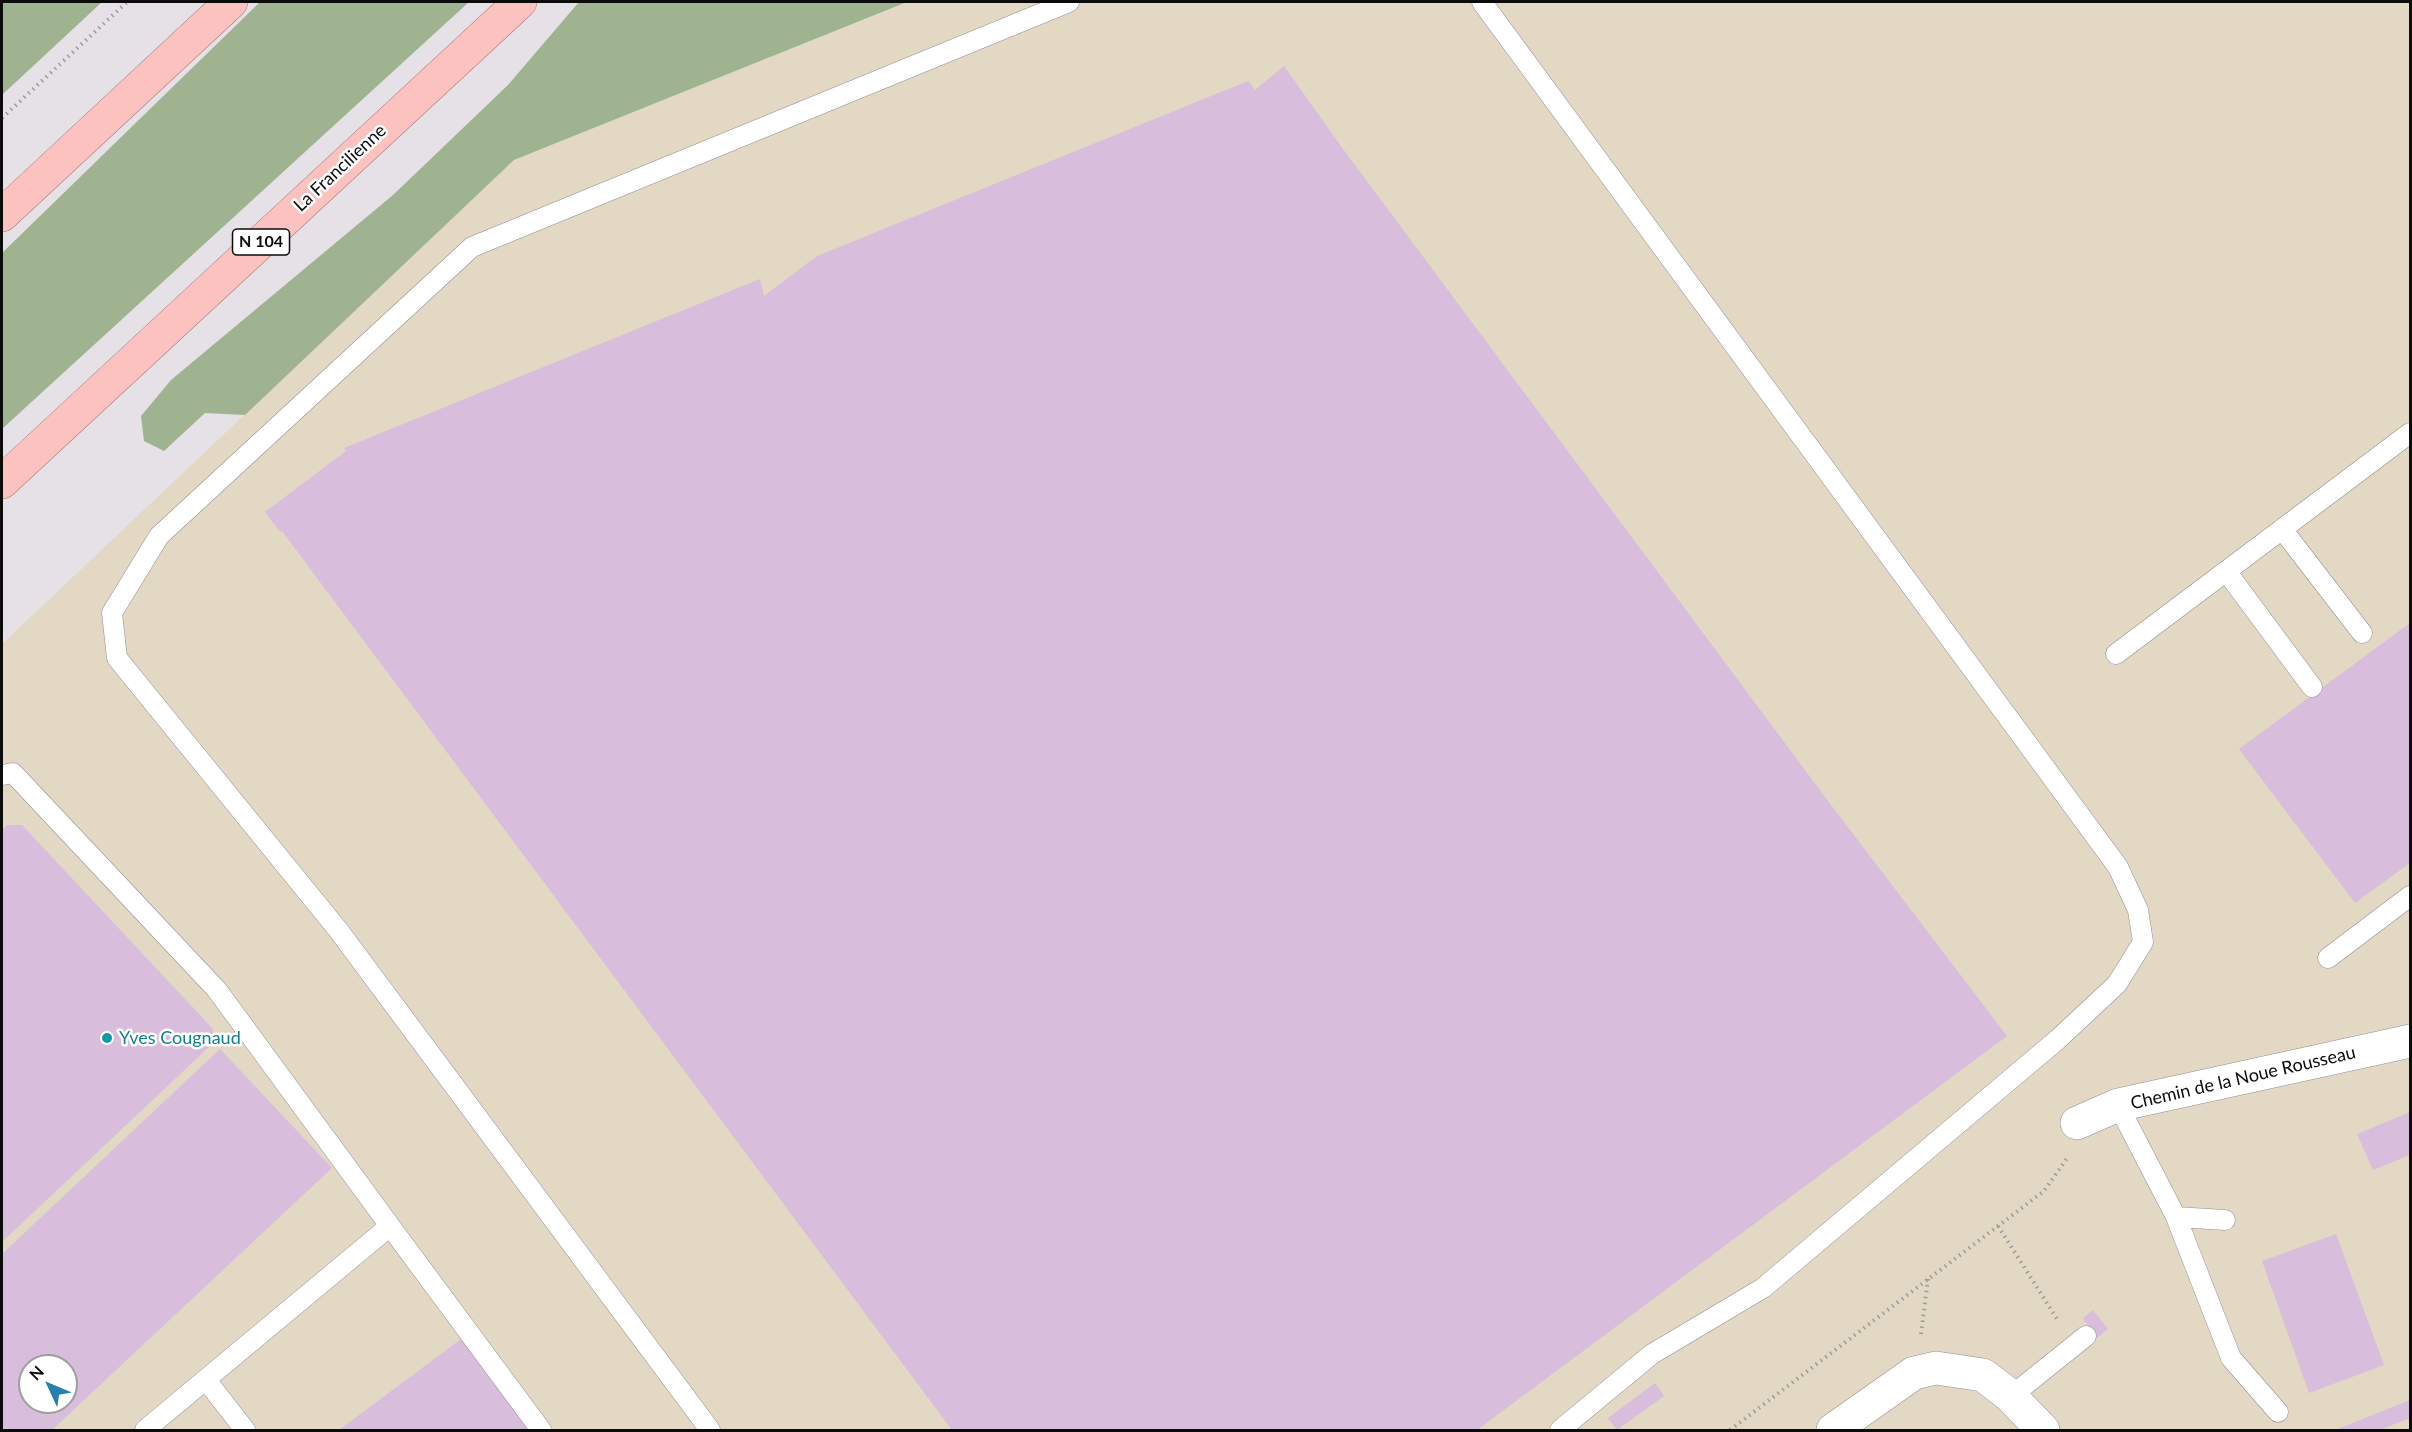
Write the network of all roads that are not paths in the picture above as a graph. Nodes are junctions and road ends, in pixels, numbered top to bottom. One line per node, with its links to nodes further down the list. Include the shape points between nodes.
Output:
1 (231, 2): 5 (highway)
2 (520, 2): 7 (highway, La Francilienne / N 104)
3 (1069, 2): 29 (lane, via 472,247 159,536 111,613 117,658 339,931)
4 (1482, 2): 30 (lane, via 2118,867 2138,910 2143,942 2117,984 2057,1040 1763,1288 1652,1354)
5 (2, 215)
6 (2410, 433): 8 (lane)
7 (2, 482)
8 (2282, 530): 9 (lane); 10 (lane)
9 (2226, 572): 11 (lane); 12 (lane)
10 (2362, 633)
11 (2116, 654)
12 (2312, 687)
13 (2, 775): 21 (lane, via 13,773 217,990)
14 (2410, 896): 15 (lane)
15 (2328, 958)
16 (2410, 1041): 17 (street, Chemin de la Noue Rousseau)
17 (2118, 1106): 18 (street, Chemin de la Noue Rousseau); 19 (lane)
18 (2077, 1123)
19 (2176, 1217): 20 (lane); 25 (lane, via 2231,1358)
20 (2225, 1220)
21 (390, 1226): 23 (lane); 28 (lane)
22 (2086, 1336): 24 (lane)
23 (206, 1380): 26 (lane); 27 (lane)
24 (2010, 1397): 31 (street, via 1983,1375 1925,1370); 32 (street)
25 (2278, 1412)
26 (145, 1431)
27 (245, 1431)
28 (541, 1431)
29 (710, 1431)
30 (1560, 1431)
31 (1833, 1431)
32 (2043, 1431)

